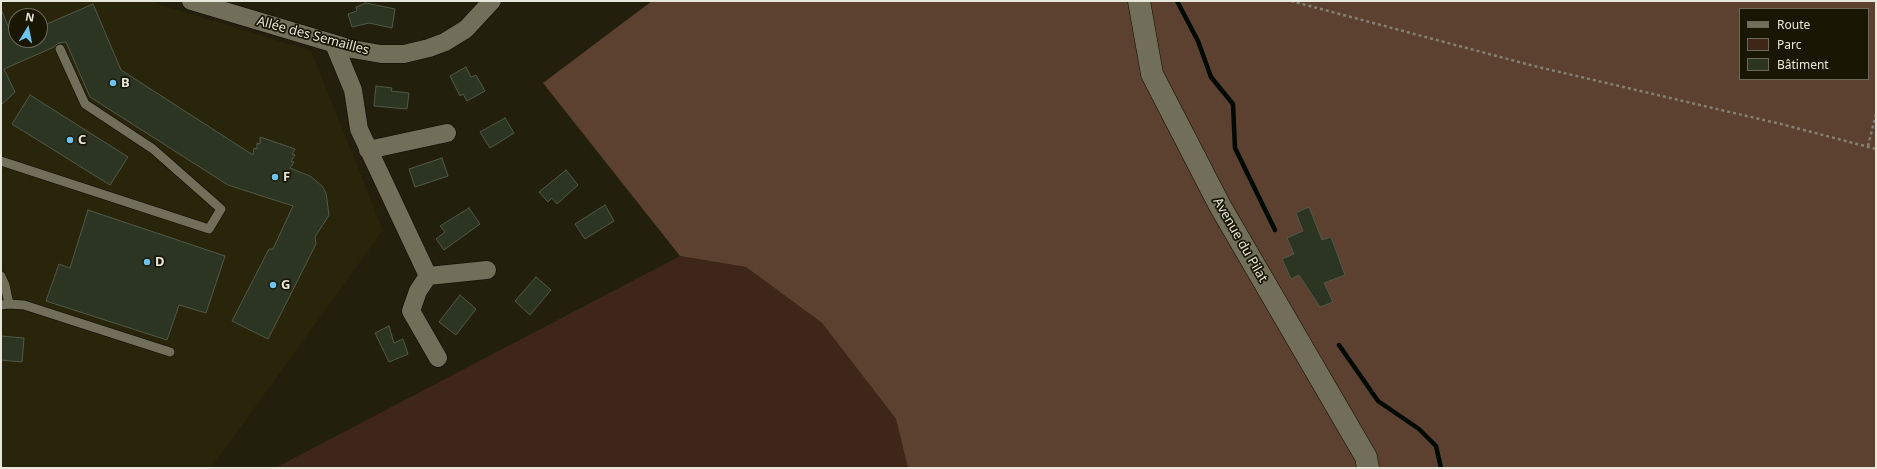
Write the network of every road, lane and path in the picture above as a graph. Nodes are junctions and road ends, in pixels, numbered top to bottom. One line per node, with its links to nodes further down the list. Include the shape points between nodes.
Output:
1 (191, 1): 5 (street, Allée des Semailles)
2 (492, 1): 5 (street, Allée des Semailles, via 466,29 429,48 404,54 380,54)
3 (1139, 1): 19 (main road, Avenue du Pilat, via 1152,74 1220,206 1366,458)
4 (1291, 1): 9 (path, via 1534,66)
5 (334, 44): 11 (street, via 353,90 359,129)
6 (60, 49): 12 (lane, via 85,104 153,149 221,209 209,229)
7 (1876, 114): 9 (path)
8 (447, 133): 11 (street)
9 (1868, 146): 10 (path)
10 (1876, 149)
11 (368, 150): 15 (street)
12 (1, 161)
13 (488, 270): 15 (street)
14 (1, 276): 16 (lane, via 5,285)
15 (428, 276): 18 (street, via 418,291 411,311)
16 (5, 304): 17 (lane, via 24,305)
17 (170, 352)
18 (438, 358)
19 (1368, 468)

